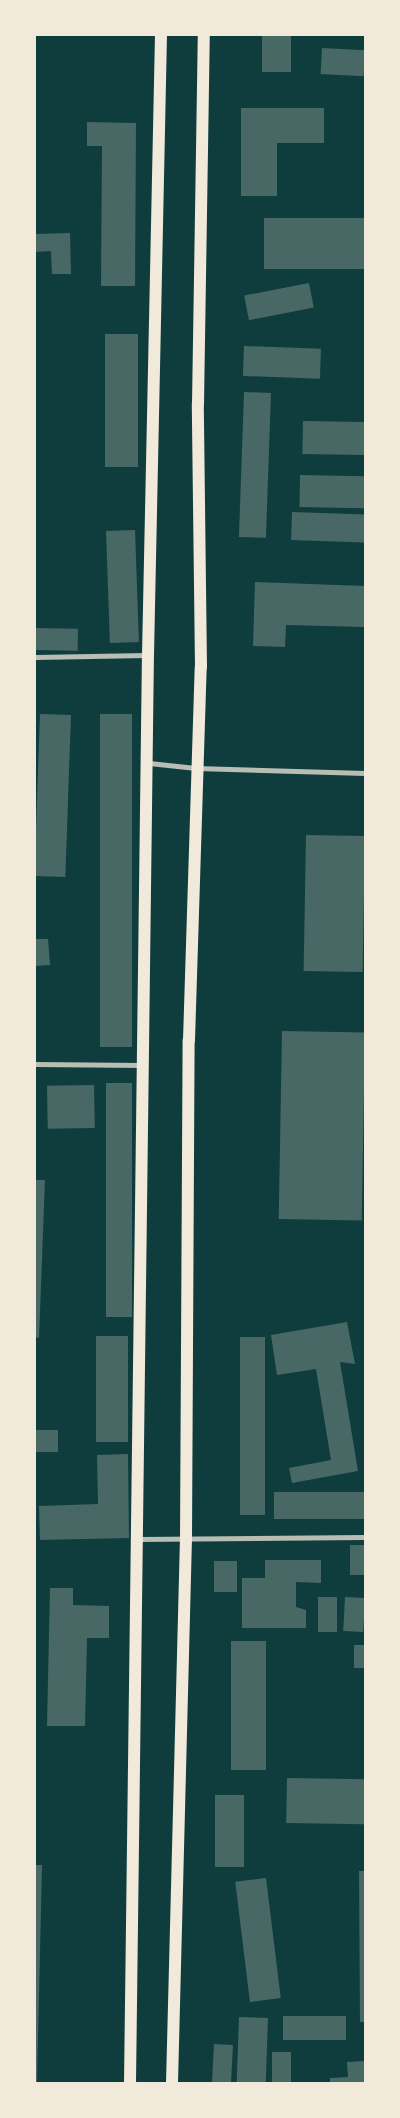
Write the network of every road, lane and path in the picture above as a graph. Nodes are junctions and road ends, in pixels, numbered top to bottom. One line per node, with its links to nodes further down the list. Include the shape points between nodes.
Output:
1 (160, 35): 3 (main road)
2 (204, 35): 6 (main road, via 198,404 201,667)
3 (148, 654): 4 (street); 5 (main road)
4 (35, 657)
5 (149, 763): 6 (street); 9 (main road)
6 (196, 768): 7 (street); 12 (main road, via 189,1040)
7 (365, 773)
8 (35, 1064): 9 (street)
9 (144, 1065): 11 (main road)
10 (365, 1537): 12 (street)
11 (139, 1539): 12 (street); 13 (main road)
12 (186, 1539): 14 (main road)
13 (130, 2083)
14 (172, 2083)

